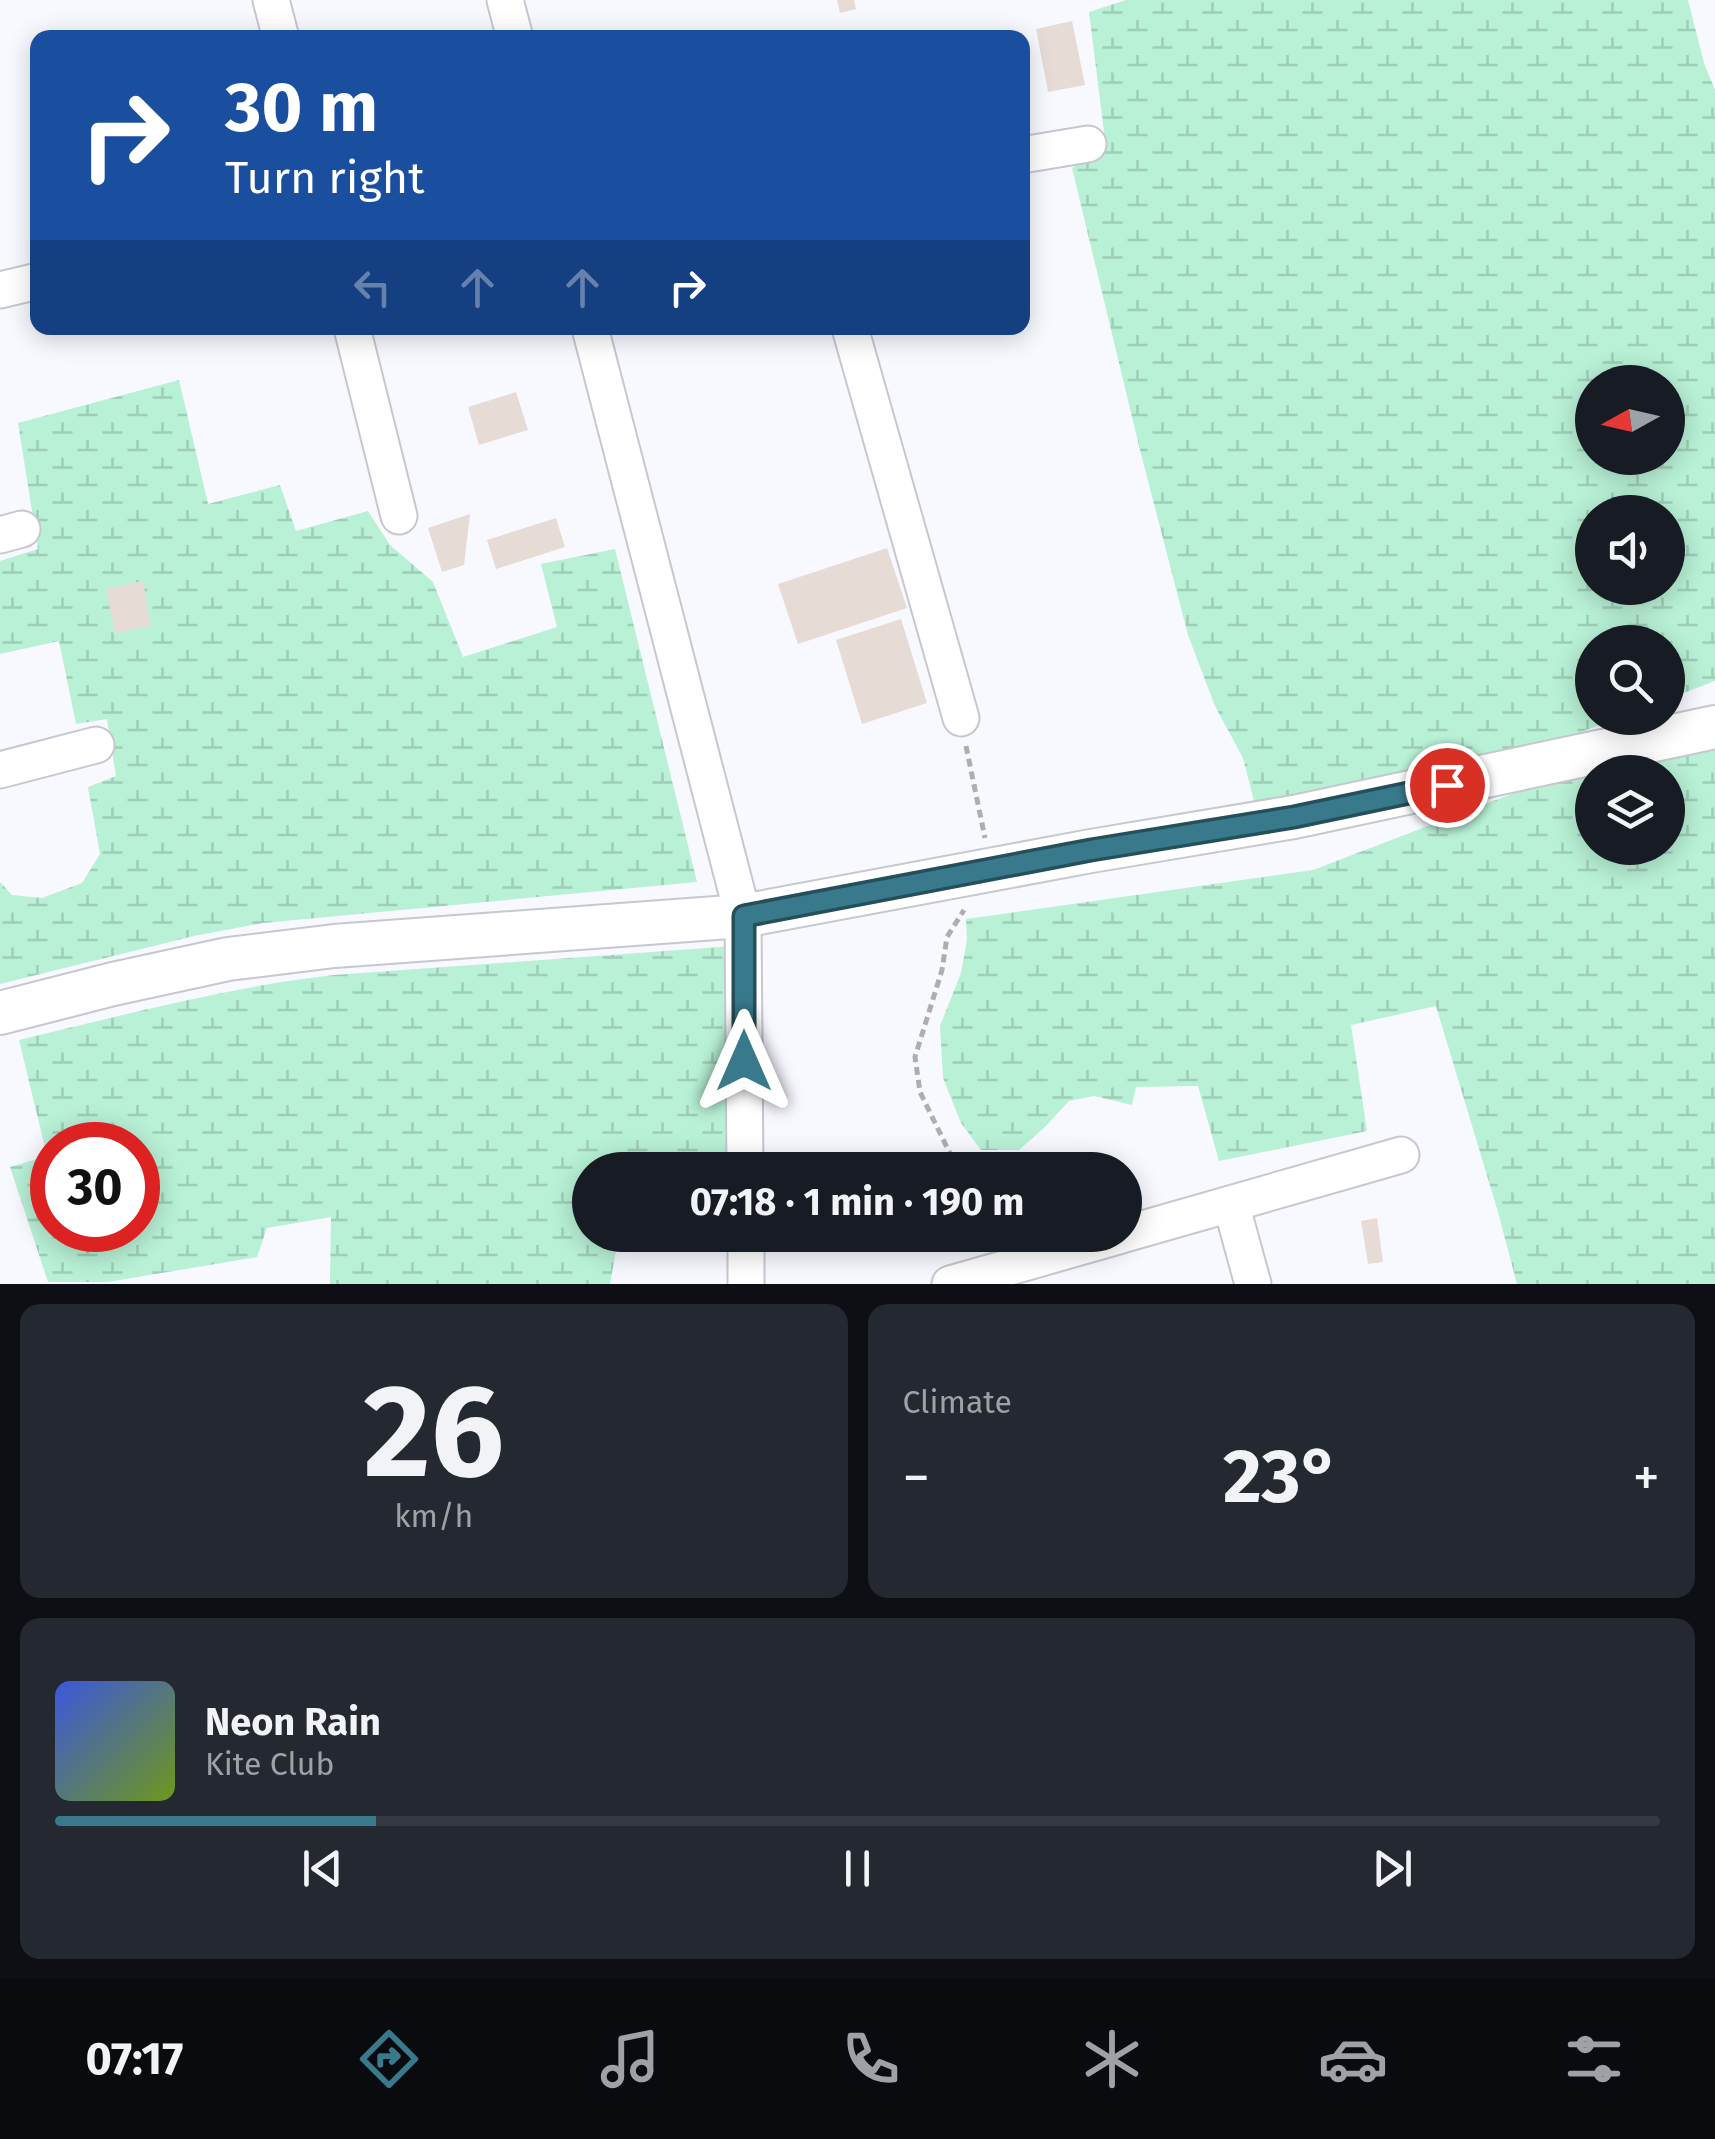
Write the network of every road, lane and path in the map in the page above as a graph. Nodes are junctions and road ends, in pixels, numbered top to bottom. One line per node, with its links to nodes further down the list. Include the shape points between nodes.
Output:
1 (272, 0): 2 (street)
2 (279, 30)
3 (1088, 144): 4 (street)
4 (1030, 154)
5 (30, 282): 6 (street)
6 (0, 290)
7 (354, 335): 10 (street)
8 (592, 335): 16 (street)
9 (852, 335): 11 (street)
10 (399, 516)
11 (961, 718): 15 (path)
12 (1715, 726): 15 (street, via 1294,817)
13 (96, 745): 14 (street)
14 (0, 770)
15 (991, 870): 16 (street); 19 (path, via 946,937 915,1057 920,1092)
16 (744, 916): 17 (street, via 228,959); 18 (street)
17 (0, 1013)
18 (745, 1152)
19 (949, 1152)
20 (1400, 1155): 21 (street)
21 (1231, 1204): 22 (street); 27 (street)
22 (1142, 1229)
23 (746, 1252): 25 (street)
24 (1061, 1252): 26 (street)
25 (746, 1284)
26 (950, 1284)
27 (1253, 1284)

